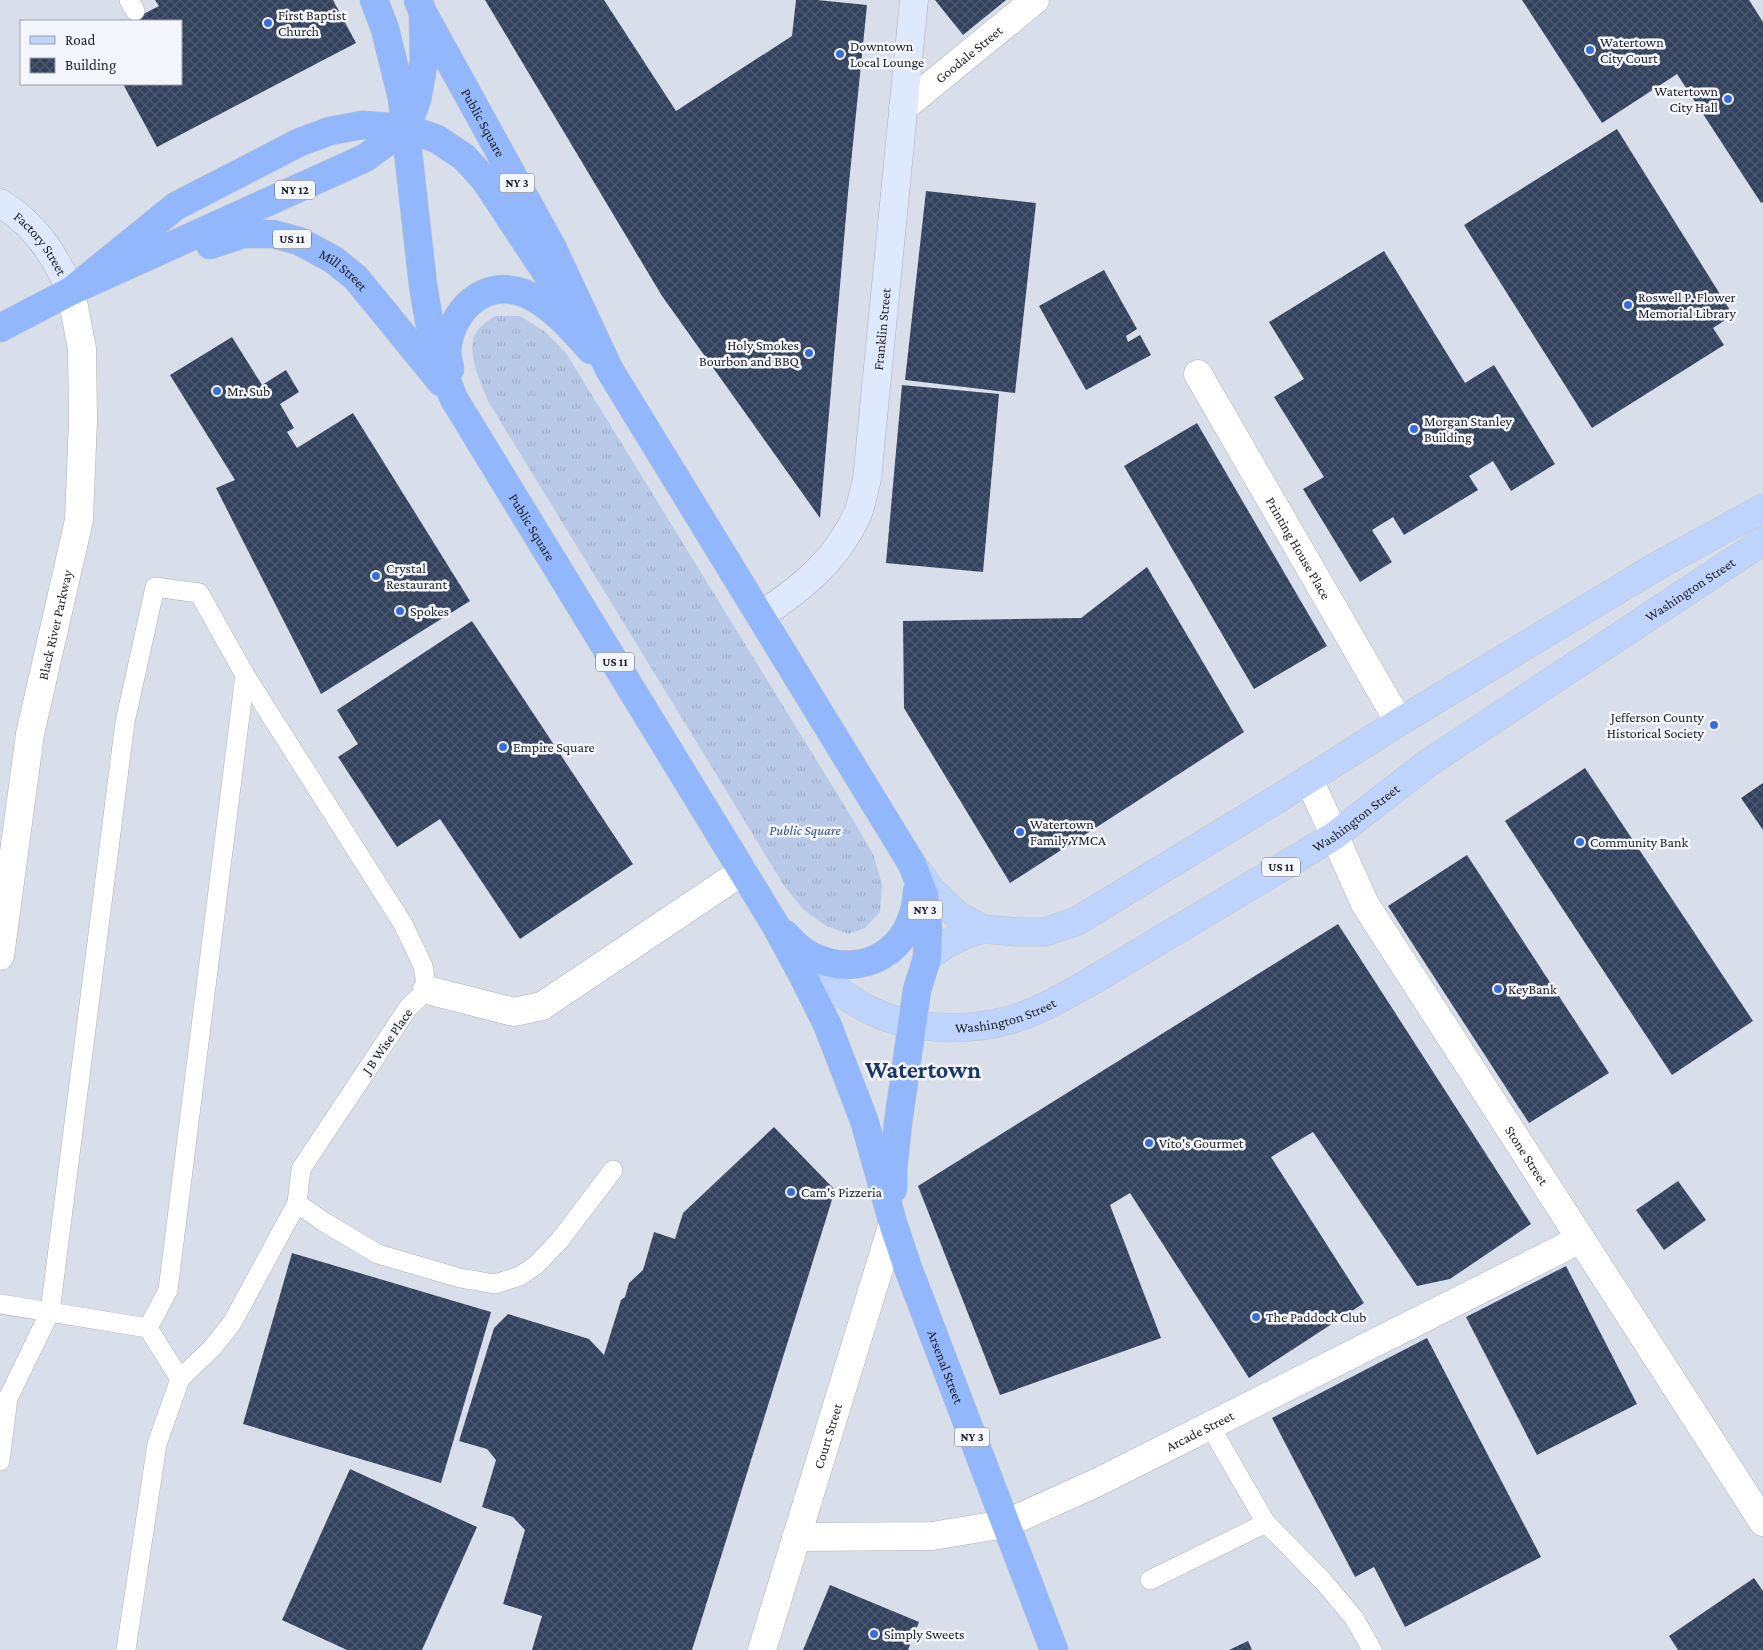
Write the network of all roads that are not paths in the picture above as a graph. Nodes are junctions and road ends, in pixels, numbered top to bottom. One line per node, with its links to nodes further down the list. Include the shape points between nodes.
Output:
1 (374, 0): 6 (highway, Public Square, via 394,64)
2 (914, 0): 5 (street, Franklin Street)
3 (1035, 0): 5 (street, Goodale Street)
4 (420, 6): 6 (highway, via 424,61 417,100); 10 (highway, Public Square / NY 3, via 552,247)
5 (902, 108): 15 (street, Franklin Street, via 867,479 861,503 842,543 818,572)
6 (406, 128): 8 (highway, Mill Street / NY 12, via 365,158); 8 (highway, Mill Street / US 11, via 362,125 330,131 300,142 176,206); 10 (highway, Mill Street / US 11, via 444,143 464,157 485,180); 12 (highway, Public Square, via 429,322 440,364)
7 (0, 204): 8 (street, Factory Street, via 13,211 42,238 59,264)
8 (71, 292): 9 (highway, Mill Street / US 11); 12 (highway, Mill Street / US 11, via 243,234 274,234 299,241 334,260 356,278); 24 (street, Black River Parkway, via 82,349 84,420 80,520 30,734)
9 (0, 328)
10 (609, 369): 12 (highway, via 564,320 543,303 522,293 500,289 480,295 462,308 452,330 447,351); 15 (highway, Public Square / US 11)
11 (1198, 374): 17 (street, Printing House Place)
12 (454, 398): 21 (highway, Public Square / US 11)
13 (1763, 508): 17 (main road, US 11, via 1657,566)
14 (1763, 541): 19 (main road, Washington Street / US 11, via 1428,763)
15 (760, 616): 20 (highway, Public Square / US 11)
16 (245, 675): 26 (lane, via 403,924 423,966); 33 (lane, via 199,593 155,587 126,722); 34 (lane, via 168,1290)
17 (1399, 722): 18 (main road, US 11)
18 (1308, 779): 19 (street, Stone Street); 23 (main road, US 11, via 1077,921 1045,932)
19 (1334, 836): 27 (main road, Washington Street / US 11, via 1053,1003 1021,1017 987,1025 958,1028); 31 (street, Stone Street, via 1365,904)
20 (912, 864): 22 (highway, via 917,885 916,910 907,931 892,949 873,961 852,965 810,956); 23 (main road, US 11, via 932,892 957,915); 25 (highway, Public Square / NY 3, via 924,895)
21 (743, 872): 22 (highway, Public Square / US 11); 26 (street, via 542,1006 514,1012)
22 (776, 926): 27 (main road, Washington Street / US 11, via 808,965 846,995 883,1016); 30 (highway, Public Square / NY 3, via 823,1016 845,1069 864,1120)
23 (984, 929): 25 (main road, via 944,944)
24 (0, 956)
25 (927, 958): 27 (highway, Public Square / NY 3, via 917,990)
26 (427, 990): 29 (lane, J B Wise Place, via 408,1008 302,1169)
27 (912, 1025): 30 (highway, Public Square / NY 3, via 893,1170)
28 (613, 1170): 29 (lane, via 560,1240 536,1265 520,1276 494,1284 460,1278 378,1254)
29 (297, 1203): 35 (lane, J B Wise Place, via 232,1323)
30 (893, 1223): 40 (highway, Arsenal Street / NY 3); 41 (street, Court Street)
31 (1581, 1238): 36 (street, Arcade Street); 38 (street, Stone Street)
32 (0, 1304): 33 (lane)
33 (50, 1312): 34 (lane); 37 (lane, via 8,1398)
34 (148, 1328): 35 (lane)
35 (180, 1379): 43 (lane, via 157,1444)
36 (1210, 1426): 39 (lane); 40 (street, Arcade Street)
37 (0, 1461)
38 (1763, 1522)
39 (1266, 1523): 42 (lane); 46 (lane, via 1324,1582 1354,1618)
40 (1005, 1524): 41 (street, Arcade Street, via 932,1536); 45 (highway, Arsenal Street / NY 3)
41 (796, 1537): 44 (street, Court Street)
42 (1150, 1580)
43 (126, 1650)
44 (762, 1650)
45 (1054, 1650)
46 (1372, 1650)

